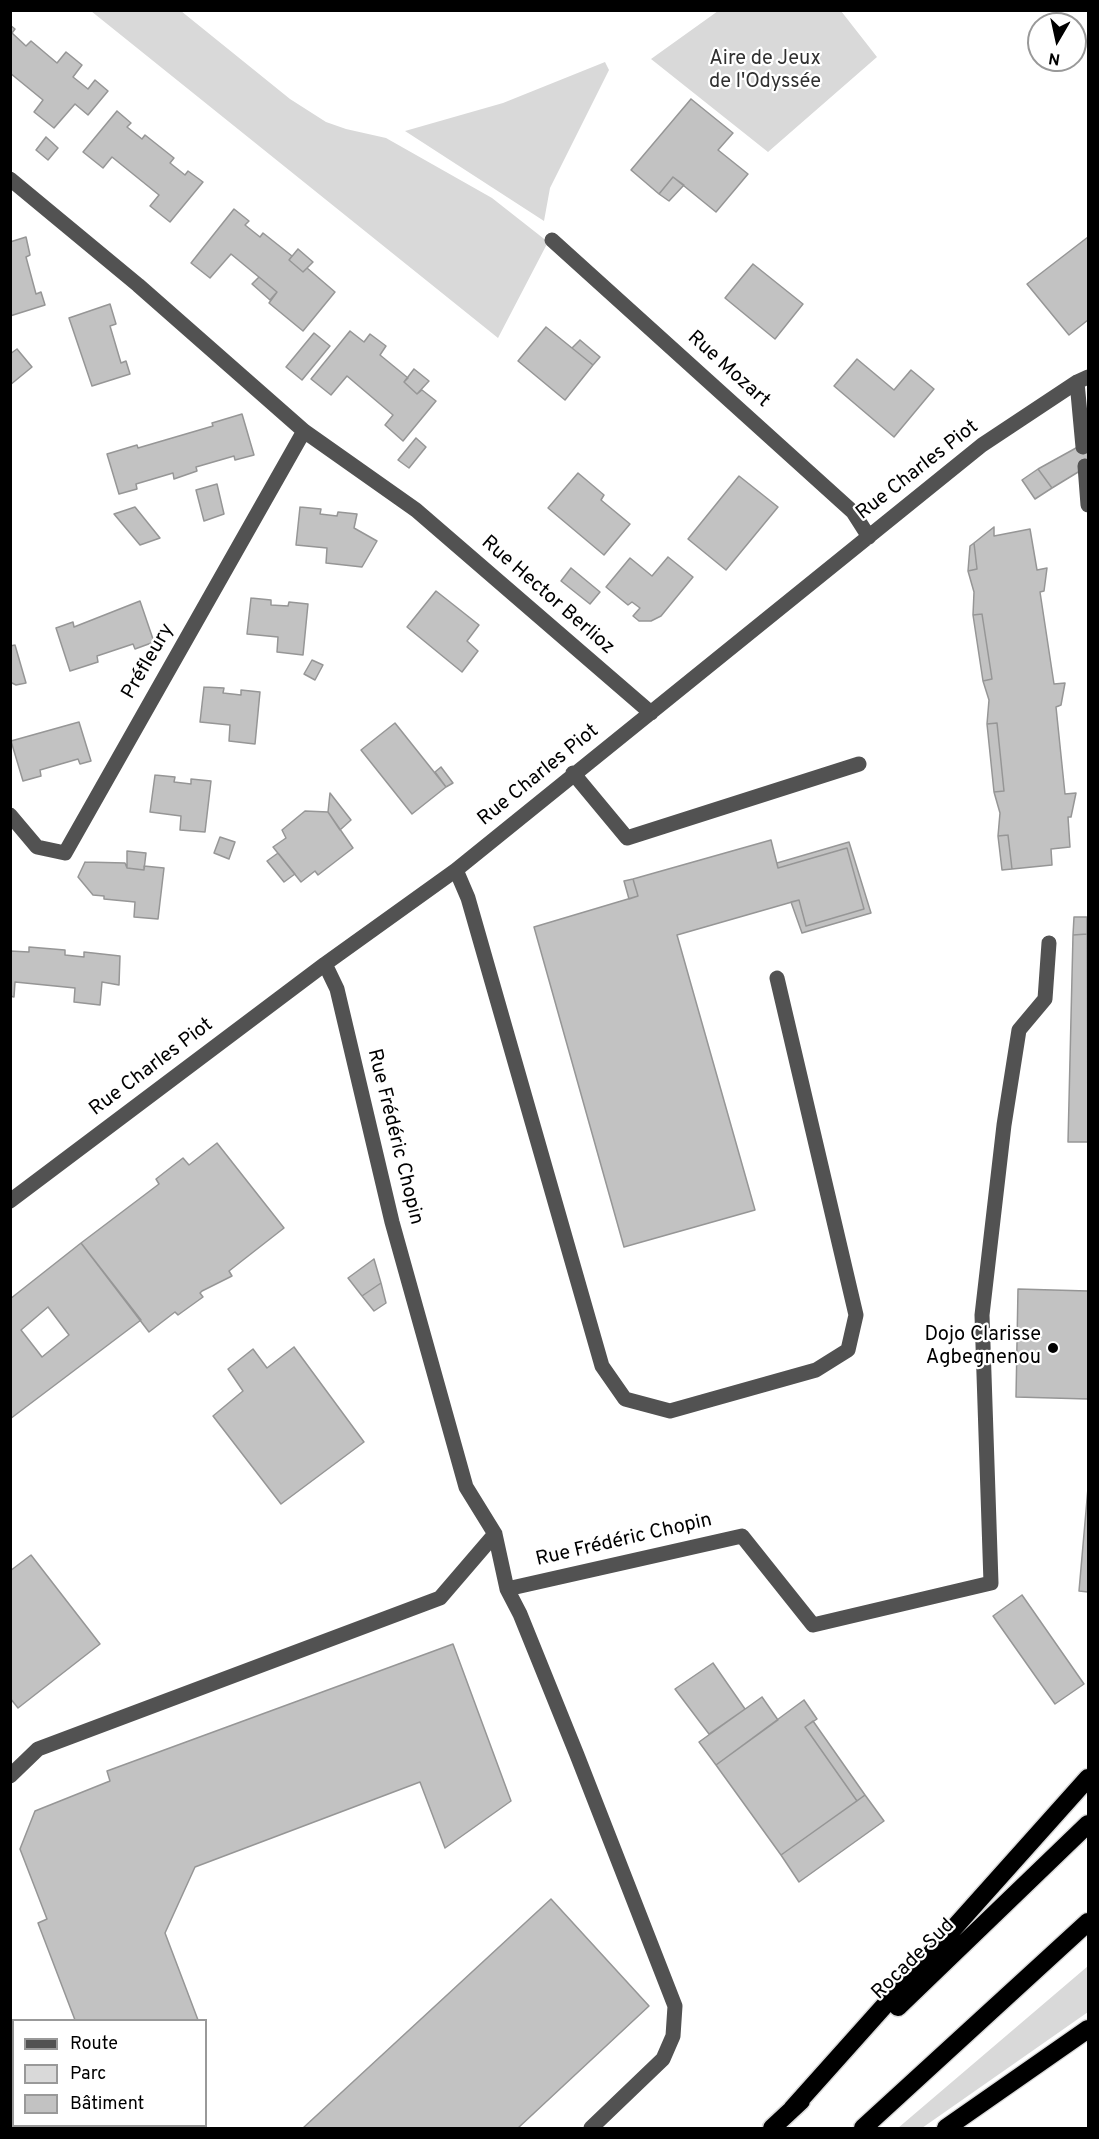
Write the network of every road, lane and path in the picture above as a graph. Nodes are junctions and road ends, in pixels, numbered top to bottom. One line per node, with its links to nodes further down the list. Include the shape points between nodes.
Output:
1 (10, 179): 4 (street)
2 (552, 240): 8 (street, Rue Mozart, via 853,512)
3 (1083, 379): 5 (street); 8 (street, Rue Charles Piot, via 982,446)
4 (304, 430): 9 (street, Rue Hector Berlioz, via 416,510); 12 (street, Préfleury, via 65,853 37,847)
5 (1083, 447)
6 (1085, 466): 7 (street)
7 (1089, 505)
8 (869, 537): 9 (street, Rue Charles Piot)
9 (651, 713): 11 (street, Rue Charles Piot)
10 (859, 764): 11 (street, via 627,838)
11 (573, 773): 13 (street, Rue Charles Piot)
12 (10, 815)
13 (456, 870): 15 (street, Rue Charles Piot); 16 (street, via 468,898 602,1366 625,1399 670,1411 816,1370 849,1350 856,1315)
14 (1049, 943): 19 (street, Rue Frédéric Chopin, via 1045,999 1019,1030 982,1315 991,1583 813,1625 742,1536)
15 (325, 964): 17 (street, Rue Charles Piot); 18 (street, Rue Frédéric Chopin, via 337,989 392,1222 466,1487)
16 (777, 978)
17 (10, 1201)
18 (495, 1534): 19 (street, Rue Frédéric Chopin); 20 (street, via 440,1598 38,1749)
19 (507, 1589): 26 (street, via 675,2006 673,2036 663,2059)
20 (10, 1776)
21 (1089, 1778): 25 (highway)
22 (1089, 1824): 25 (highway, Rocade Sud)
23 (1089, 1922): 28 (highway)
24 (1089, 2029): 29 (highway)
25 (792, 2109): 27 (highway, Rocade Sud)
26 (591, 2128)
27 (772, 2128)
28 (863, 2128)
29 (946, 2128)

